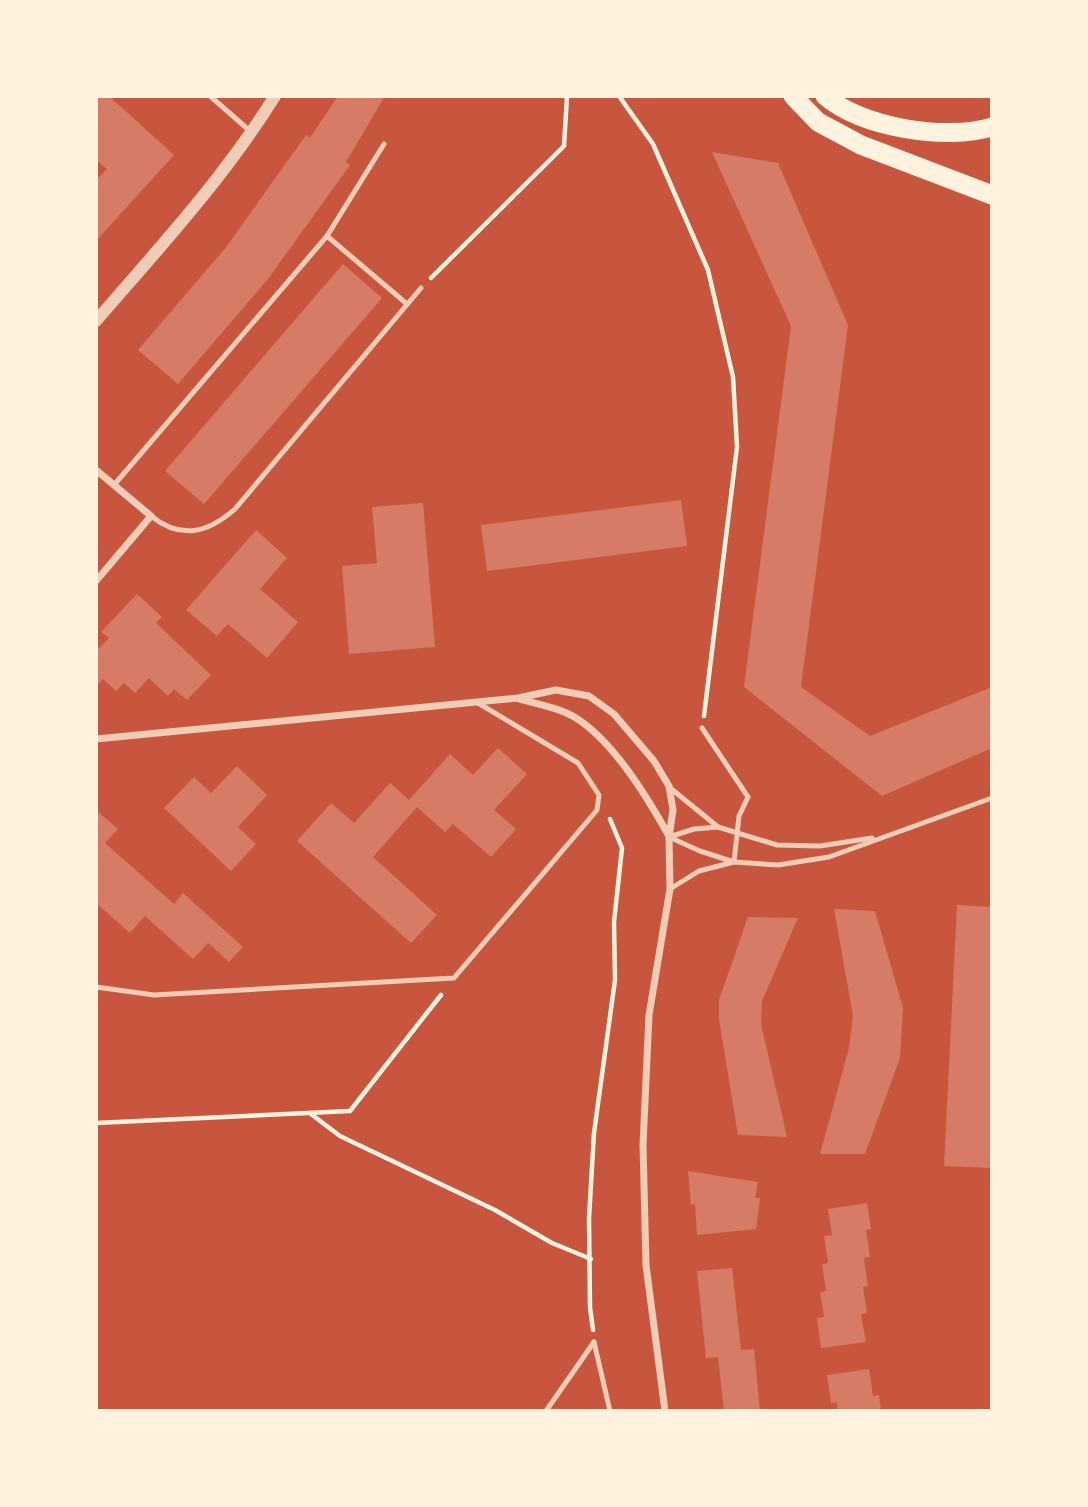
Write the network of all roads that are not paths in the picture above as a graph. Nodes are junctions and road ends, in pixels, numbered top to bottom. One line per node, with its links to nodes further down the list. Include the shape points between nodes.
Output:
1 (210, 96): 6 (lane)
2 (275, 96): 6 (street)
3 (793, 96): 8 (highway, via 818,122 861,145)
4 (829, 98): 5 (highway, via 874,121 921,132)
5 (992, 127)
6 (252, 133): 12 (street)
7 (384, 144): 9 (lane)
8 (992, 195)
9 (327, 236): 11 (lane); 14 (lane)
10 (421, 288): 11 (lane)
11 (407, 304): 15 (lane, via 220,522 185,531 166,528)
12 (96, 321)
13 (96, 470): 14 (street)
14 (114, 485): 15 (street)
15 (151, 516): 16 (street)
16 (96, 581)
17 (518, 698): 18 (street); 21 (street, via 556,690 589,696 622,723); 26 (street, via 573,716 597,734 646,796)
18 (477, 702): 20 (street); 29 (lane, via 578,763 599,795 597,810 454,978 155,995)
19 (702, 727): 24 (lane, via 748,797)
20 (96, 739)
21 (669, 786): 23 (lane); 26 (street, via 673,810)
22 (992, 798): 25 (lane)
23 (718, 827): 24 (lane); 26 (lane)
24 (735, 834): 25 (lane, via 777,845 820,846); 27 (lane)
25 (885, 836): 27 (lane, via 829,857 778,865)
26 (669, 837): 27 (lane); 28 (street)
27 (734, 862): 28 (lane, via 699,871)
28 (670, 890): 32 (street, via 649,1015 643,1145 646,1265)
29 (96, 987)
30 (546, 1411): 31 (lane, via 594,1342)
31 (610, 1411)
32 (665, 1411)

